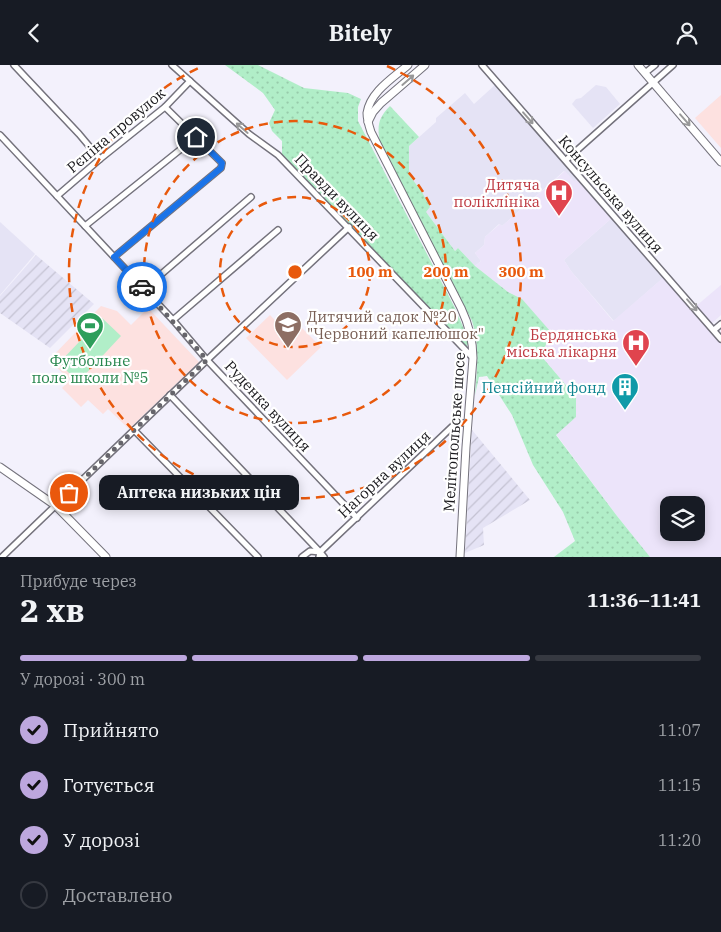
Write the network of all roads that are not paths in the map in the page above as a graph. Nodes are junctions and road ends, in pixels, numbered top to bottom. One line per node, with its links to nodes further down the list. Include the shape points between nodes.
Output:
1 (14, 65): 16 (street)
2 (172, 65): 10 (street, Правди вулиця)
3 (408, 65): 13 (main road, via 375,94 369,105)
4 (425, 65): 13 (main road, one-way to 4, via 381,103)
5 (482, 65): 17 (street, Консульська вулиця, one-way to 17)
6 (638, 65): 9 (main road)
7 (655, 65): 9 (street)
8 (673, 65): 11 (street)
9 (645, 73): 11 (main road)
10 (190, 81): 12 (street, Рєпіна провулок); 22 (street, Правди вулиця, one-way to 10, via 281,157 248,134)
11 (653, 83): 17 (street); 18 (main road, one-way to 18)
12 (165, 107): 15 (street); 16 (street, Рєпіна провулок)
13 (368, 123): 30 (main road, Мелітопольське шосе, via 462,308)
14 (0, 135): 19 (street, Руденка вулиця)
15 (196, 137): 21 (street); 24 (street, via 222,163 221,168)
16 (100, 159): 19 (street, Рєпіна провулок)
17 (566, 160): 28 (street, Консульська вулиця, one-way to 28)
18 (721, 161)
19 (57, 196): 21 (street, Руденка вулиця)
20 (251, 197): 25 (street)
21 (85, 226): 24 (street, Руденка вулиця)
22 (349, 227): 30 (street, Правди вулиця); 31 (street)
23 (278, 230): 26 (street)
24 (114, 257): 25 (street, Руденка вулиця)
25 (144, 289): 26 (street, Руденка вулиця)
26 (173, 320): 31 (street, Руденка вулиця)
27 (721, 324): 28 (street)
28 (714, 330): 29 (street, Консульська вулиця)
29 (721, 339)
30 (474, 358): 33 (main road, Мелітопольське шосе)
31 (207, 360): 32 (street); 37 (street, Руденка вулиця)
32 (170, 395): 34 (street); 38 (street)
33 (468, 423): 37 (street, Нагорна вулиця, via 456,423); 43 (main road, Мелітопольське шосе)
34 (134, 431): 36 (street); 41 (street)
35 (0, 467): 36 (main road)
36 (56, 506): 39 (street); 40 (main road)
37 (357, 517): 38 (street, Нагорна вулиця)
38 (321, 555): 42 (street, Нагорна вулиця, via 310,551)
39 (2, 557)
40 (106, 557)
41 (258, 557)
42 (302, 557)
43 (460, 557)

